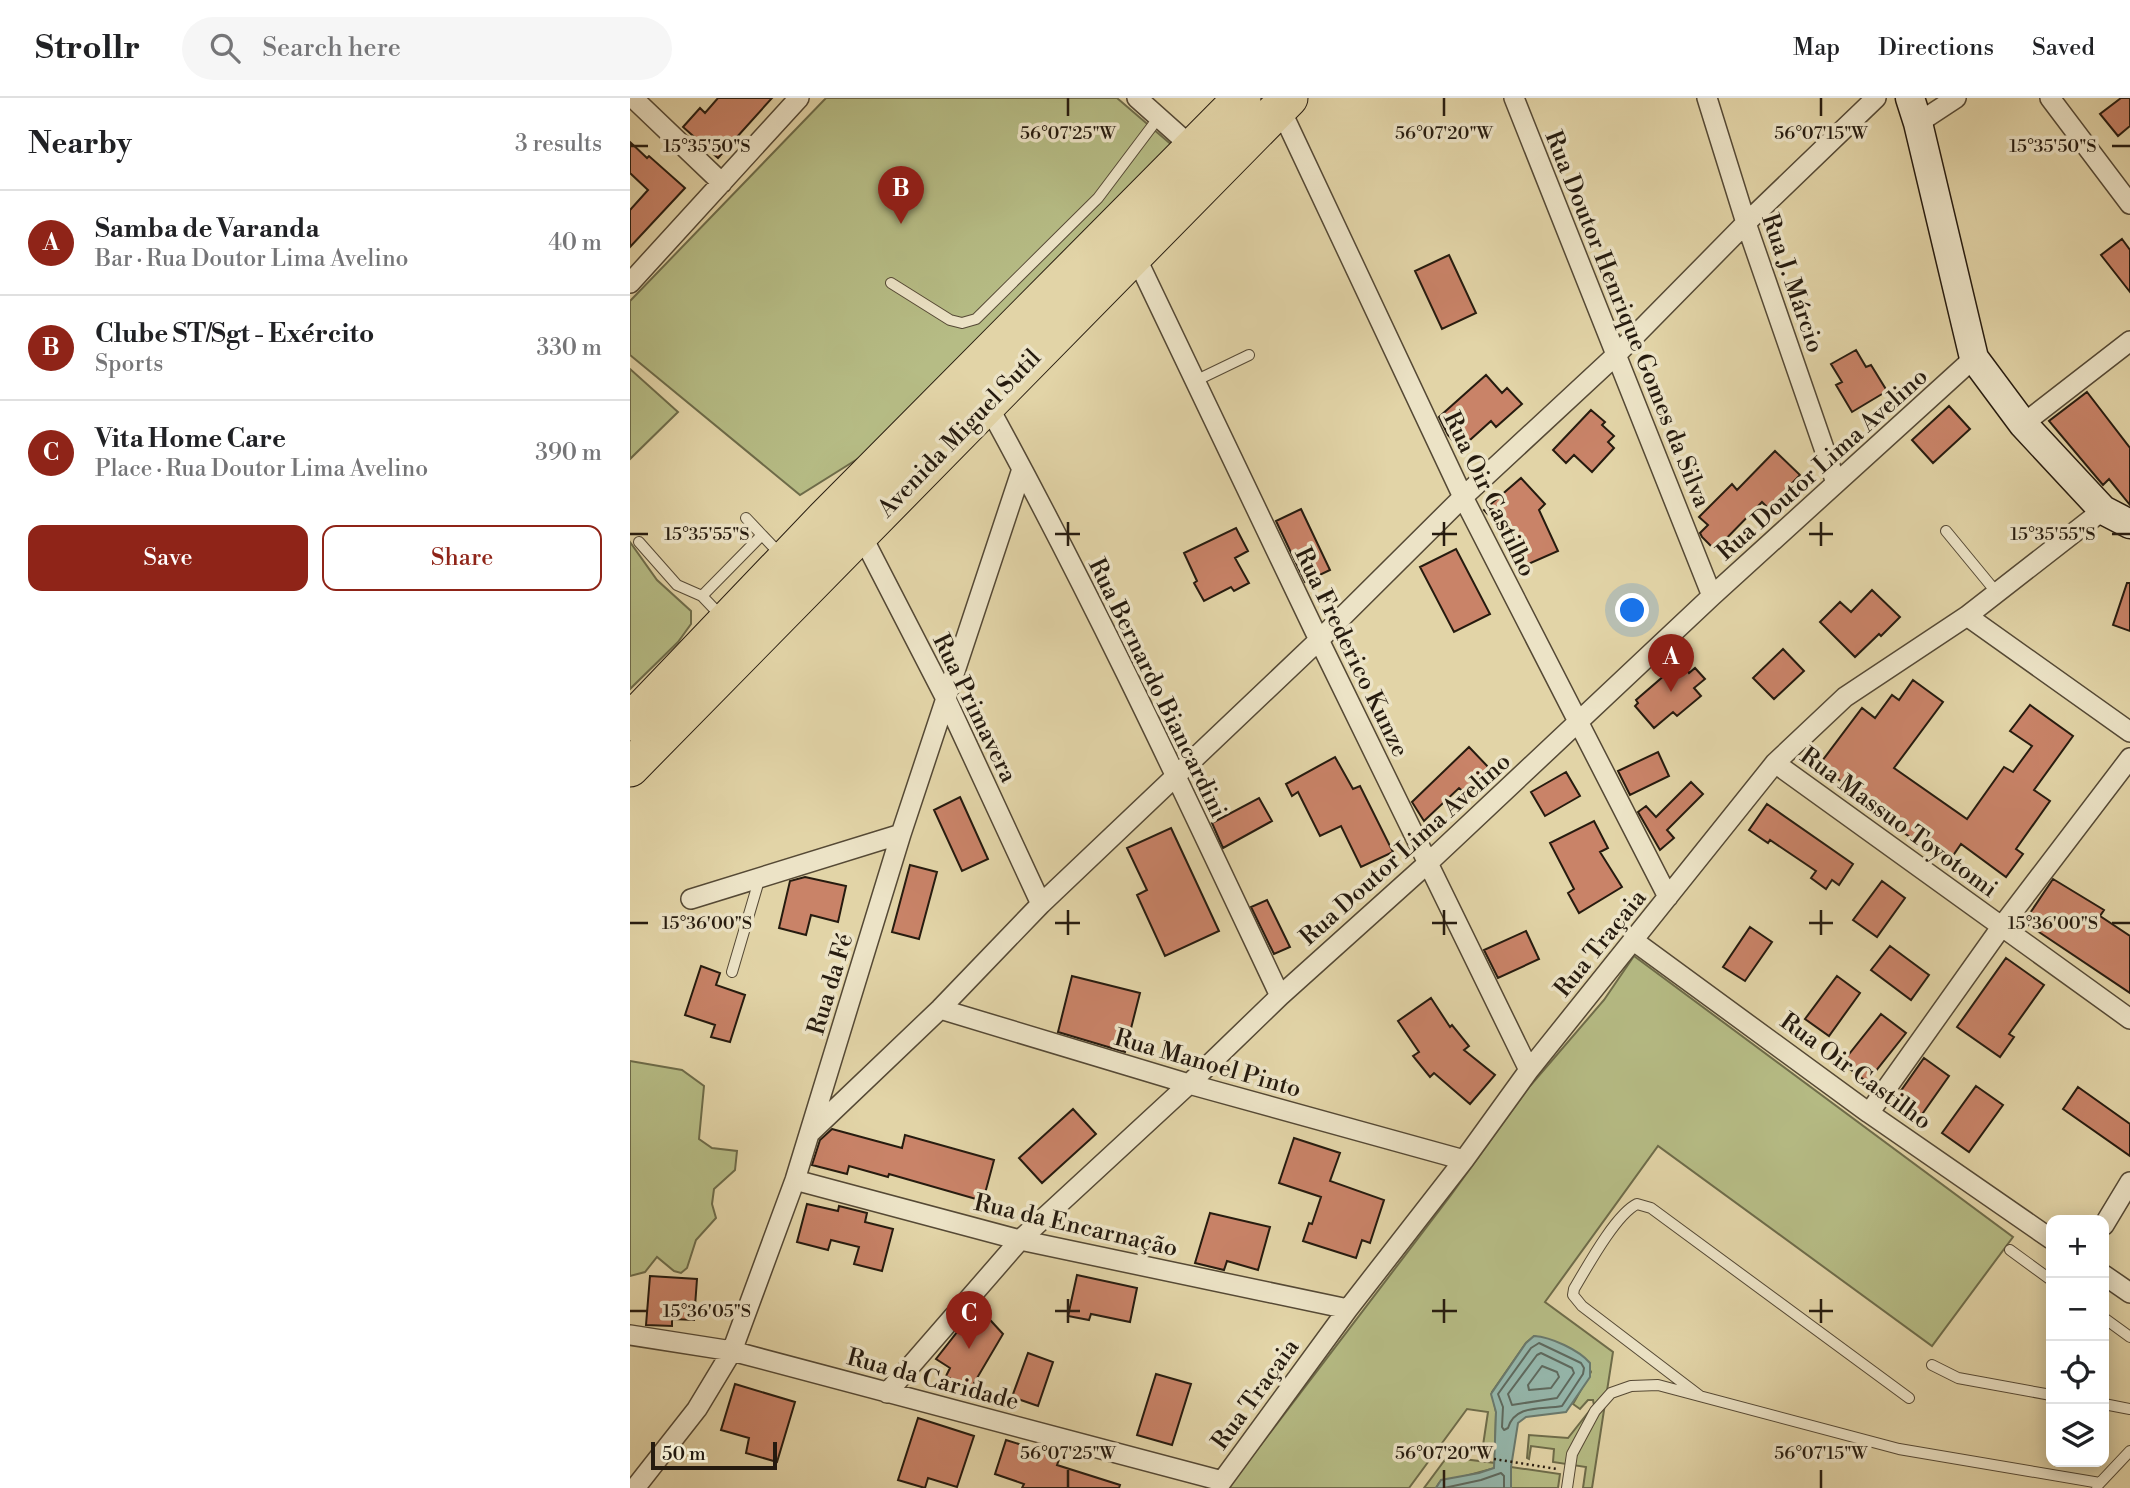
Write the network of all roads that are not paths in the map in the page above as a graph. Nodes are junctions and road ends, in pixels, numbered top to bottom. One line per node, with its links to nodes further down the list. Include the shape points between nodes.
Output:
1 (633, 98): 14 (street)
2 (799, 98): 14 (street)
3 (1137, 98): 12 (street)
4 (1242, 98): 13 (highway, Avenida Miguel Sutil)
5 (1514, 98): 22 (street, Rua Doutor Henrique Gomes da Silva)
6 (1707, 98): 16 (street, Rua J. Márcio)
7 (1876, 98): 16 (street)
8 (1956, 98): 11 (street)
9 (2050, 98): 15 (street)
10 (1284, 103): 17 (highway, Avenida Miguel Sutil); 29 (street, Rua Oir Castilho)
11 (1914, 110): 23 (street)
12 (1159, 117): 13 (street); 19 (lane, via 1098,198 976,319 950,320)
13 (1193, 148): 36 (highway, Avenida Miguel Sutil)
14 (722, 183): 18 (street)
15 (2130, 204)
16 (1746, 223): 22 (street); 28 (street, Rua J. Márcio)
17 (1134, 253): 24 (street, Rua Frederico Kunze); 25 (highway, Avenida Miguel Sutil)
18 (630, 283)
19 (891, 283)
20 (2130, 341): 26 (street)
21 (1249, 355): 24 (lane)
22 (1615, 356): 29 (street); 38 (street, Rua Doutor Henrique Gomes da Silva)
23 (1974, 358): 26 (street); 28 (street, Rua Doutor Lima Avelino)
24 (1195, 381): 41 (street, Rua Frederico Kunze)
25 (987, 404): 27 (street, Rua Bernardo Biancardini); 34 (highway, Avenida Miguel Sutil)
26 (2023, 424): 30 (street)
27 (1022, 469): 42 (street, Rua da Fé); 49 (street, Rua Bernardo Biancardini)
28 (1836, 484): 38 (street, Rua Doutor Lima Avelino)
29 (1463, 498): 41 (street); 44 (street, Rua Oir Castilho)
30 (2103, 510): 32 (street); 37 (street, Rua Traçaia)
31 (746, 518): 36 (lane)
32 (2130, 524)
33 (1946, 531): 37 (lane)
34 (861, 534): 42 (street, Rua Primavera); 48 (highway, Avenida Miguel Sutil)
35 (639, 542): 39 (lane, via 677,585)
36 (774, 547): 39 (highway, Avenida Miguel Sutil)
37 (1997, 593): 40 (street, Rua Traçaia)
38 (1712, 596): 44 (street, Rua Doutor Lima Avelino)
39 (714, 609): 43 (highway, Avenida Miguel Sutil)
40 (1967, 616): 45 (street); 47 (street, Rua Traçaia, via 1845,697)
41 (1319, 640): 49 (street); 51 (street, Rua Frederico Kunze)
42 (946, 699): 50 (street, Rua da Fé); 55 (street, Rua Primavera)
43 (630, 722)
44 (1578, 724): 51 (street, Rua Doutor Lima Avelino); 53 (street, Rua Oir Castilho)
45 (2130, 732)
46 (2130, 758): 56 (street)
47 (1775, 763): 53 (street, Rua Traçaia); 56 (street, Rua Massuo Toyotomi)
48 (630, 768)
49 (1175, 775): 55 (street); 59 (street, Rua Bernardo Biancardini)
50 (901, 834): 52 (street); 65 (street, Rua da Fé)
51 (1428, 863): 59 (street, Rua Doutor Lima Avelino); 62 (street, Rua Frederico Kunze)
52 (761, 876): 54 (street); 58 (lane)
53 (1668, 897): 57 (street, Rua Traçaia)
54 (691, 899)
55 (1041, 904): 60 (street)
56 (2002, 926): 61 (street, Rua Massuo Toyotomi); 64 (street)
57 (1634, 941): 62 (street, Rua Traçaia); 64 (street, Rua Oir Castilho)
58 (732, 972)
59 (1280, 996): 63 (street, Rua Doutor Lima Avelino)
60 (940, 1009): 63 (street, Rua Manoel Pinto); 65 (street)
61 (2130, 1019)
62 (1530, 1070): 66 (street, Rua Traçaia)
63 (1189, 1084): 66 (street, Rua Manoel Pinto); 71 (street, Rua Doutor Lima Avelino)
64 (1870, 1113): 70 (street, Rua Oir Castilho)
65 (810, 1133): 67 (street, Rua da Fé)
66 (1464, 1160): 76 (street, Rua Traçaia)
67 (795, 1180): 71 (street, Rua da Encarnação); 80 (street, Rua da Fé)
68 (2130, 1182): 69 (street)
69 (2109, 1217)
70 (2046, 1236)
71 (1020, 1240): 76 (street, Rua da Encarnação); 82 (street, Rua Doutor Lima Avelino)
72 (2010, 1251): 73 (lane)
73 (2048, 1278)
74 (2108, 1278): 75 (street)
75 (2130, 1293)
76 (1348, 1309): 89 (street, Rua Traçaia)
77 (2109, 1322): 79 (lane)
78 (630, 1335): 80 (street, Rua da Caridade)
79 (2130, 1337)
80 (732, 1351): 82 (street, Rua da Caridade); 91 (street, Rua da Fé, via 697,1409)
81 (1932, 1365): 83 (lane, via 1958,1378)
82 (887, 1393): 89 (street, Rua da Caridade)
83 (2046, 1394)
84 (1700, 1396): 85 (lane, via 1573,1295 1609,1234 1637,1204 1651,1208); 90 (lane, via 1899,1448); 92 (lane, via 1658,1385 1631,1386 1611,1393 1595,1410 1572,1454)
85 (1909, 1398)
86 (2109, 1405): 87 (lane)
87 (2130, 1409)
88 (2130, 1451): 90 (lane)
89 (1220, 1484)
90 (2098, 1485)
91 (635, 1488)
92 (1567, 1488)

